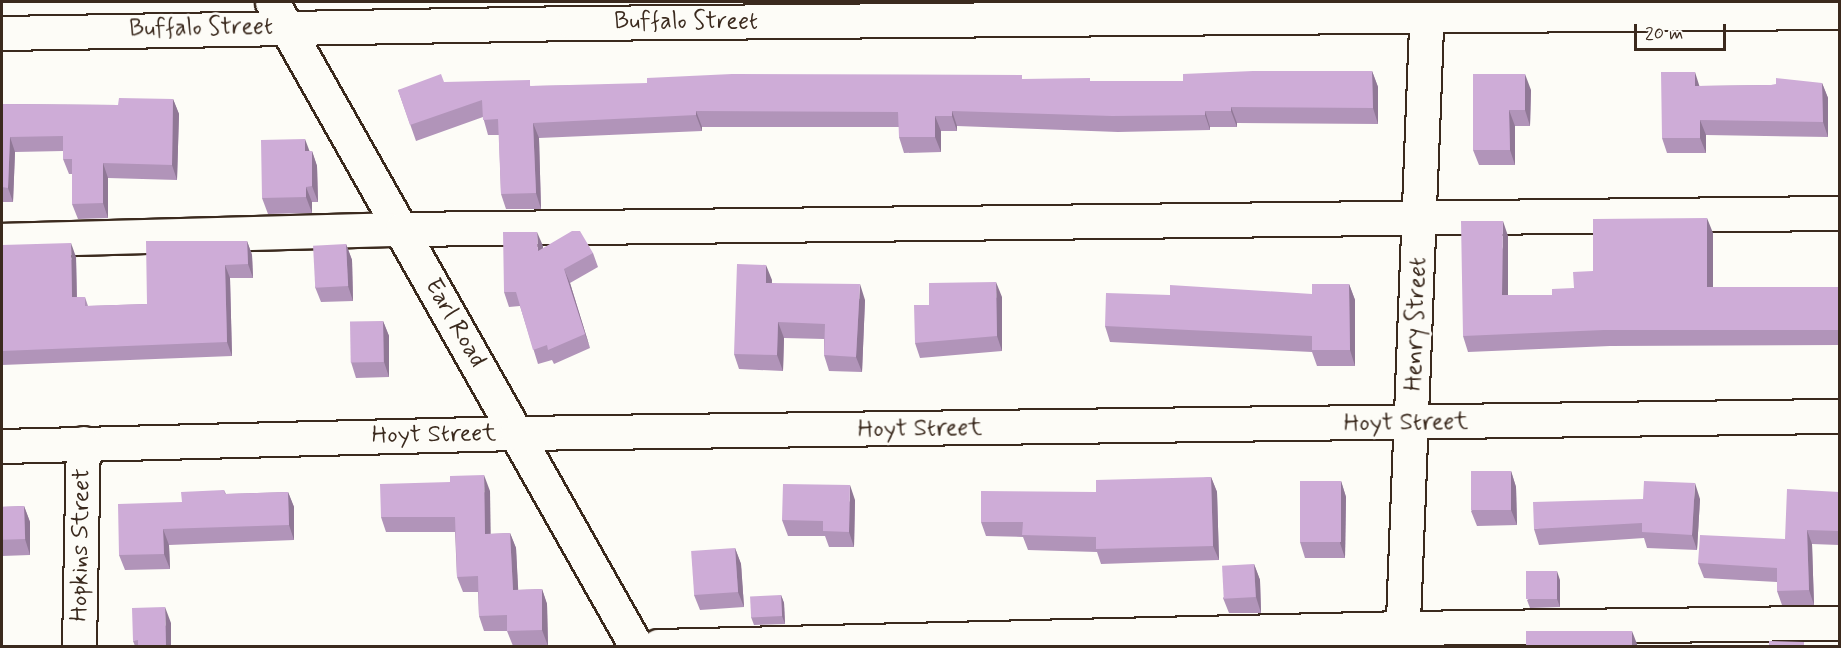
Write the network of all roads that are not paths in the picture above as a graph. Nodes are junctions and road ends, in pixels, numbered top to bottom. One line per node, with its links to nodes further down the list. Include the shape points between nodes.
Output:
1 (1426, 9): 2 (street, Buffalo Street); 3 (street, Buffalo Street); 7 (street, Henry Street)
2 (574, 12): 4 (street, Buffalo Street)
3 (1839, 12)
4 (279, 14): 5 (street, Buffalo Street); 8 (street, Earl Road)
5 (2, 33)
6 (1839, 213): 7 (street)
7 (1420, 216): 8 (street); 11 (street, Henry Street)
8 (402, 229): 9 (street); 12 (street, Earl Road)
9 (2, 240)
10 (1839, 416): 11 (street, Hoyt Street)
11 (1413, 424): 12 (street, Hoyt Street); 16 (street, Henry Street)
12 (517, 433): 13 (street, Hoyt Street); 18 (street, Earl Road)
13 (83, 443): 14 (street, Hoyt Street); 17 (street, Hopkins Street)
14 (2, 446)
15 (1839, 623): 16 (street)
16 (1403, 637): 19 (street)
17 (79, 646)
18 (636, 646)
19 (658, 646)

